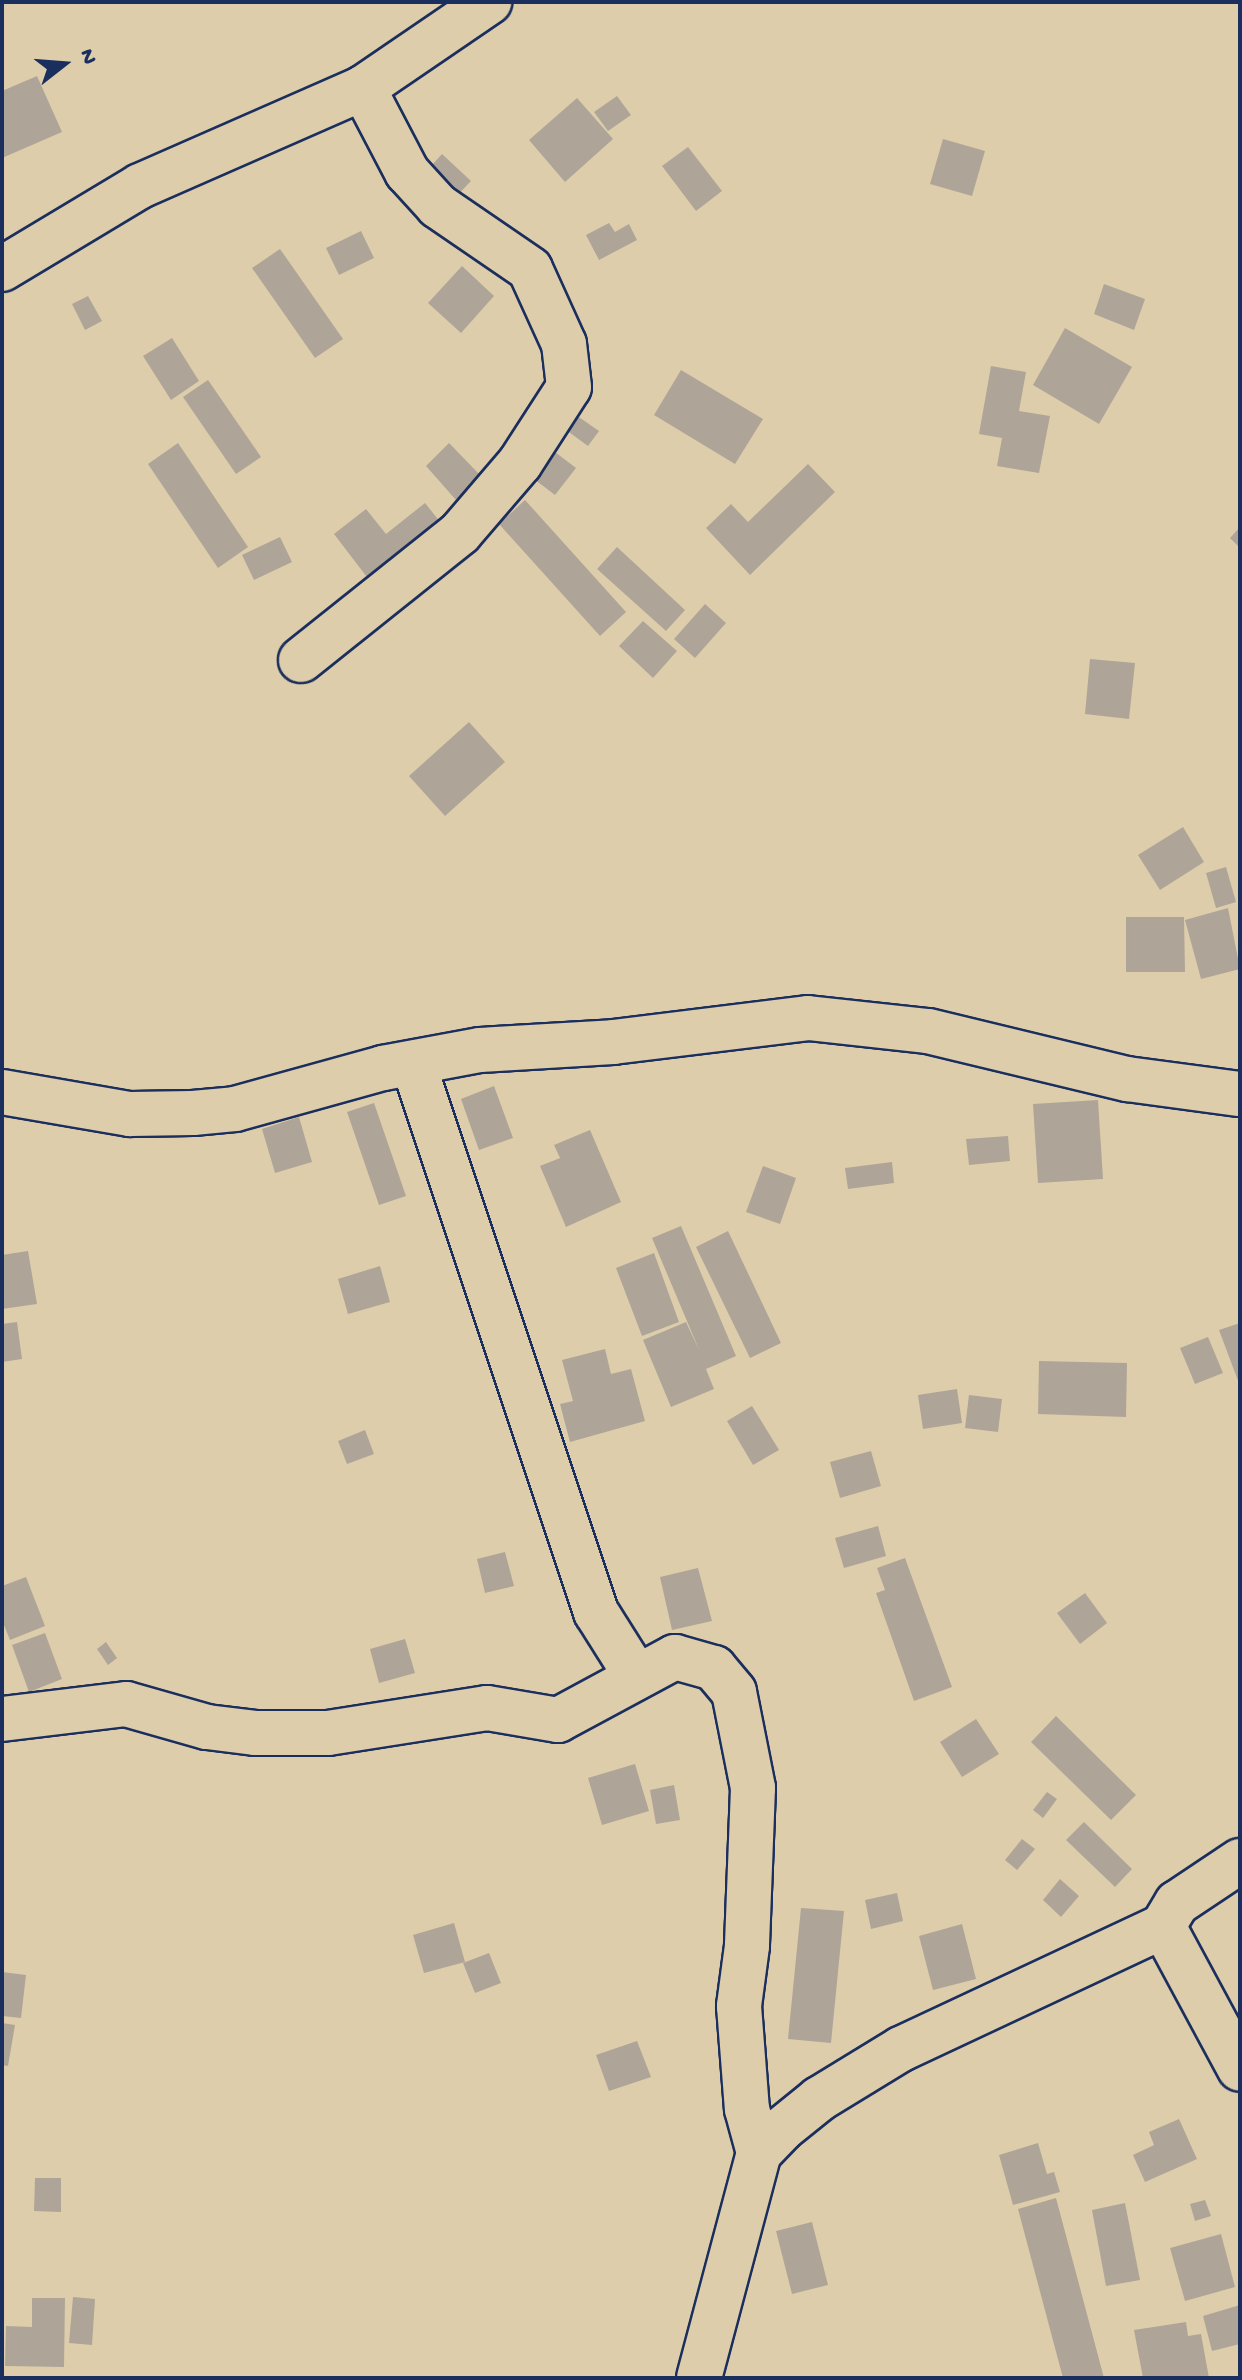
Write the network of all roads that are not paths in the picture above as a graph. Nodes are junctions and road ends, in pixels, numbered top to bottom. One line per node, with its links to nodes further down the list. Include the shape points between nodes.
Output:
1 (489, 2): 2 (street)
2 (363, 88): 3 (street, via 140,186); 4 (street, via 407,172 438,206 530,269 564,344 569,387 520,463 460,533)
3 (2, 269)
4 (301, 660)
5 (413, 1063): 6 (street, via 235,1109 193,1113 130,1114); 7 (street, via 480,1050 613,1042 808,1018 862,1020 1127,1079); 8 (street, via 596,1612)
6 (2, 1092)
7 (1240, 1094)
8 (635, 1674): 9 (street, via 558,1720 487,1708 328,1733 255,1733 207,1727 126,1704); 13 (street, via 675,1657 714,1668 734,1692 753,1788 747,1946 739,2006 747,2109)
9 (2, 1719)
10 (1240, 1861): 11 (street, via 1177,1903)
11 (1163, 1926): 12 (street); 13 (street, via 901,2049 819,2099)
12 (1240, 2069)
13 (759, 2153): 14 (street)
14 (699, 2378)

